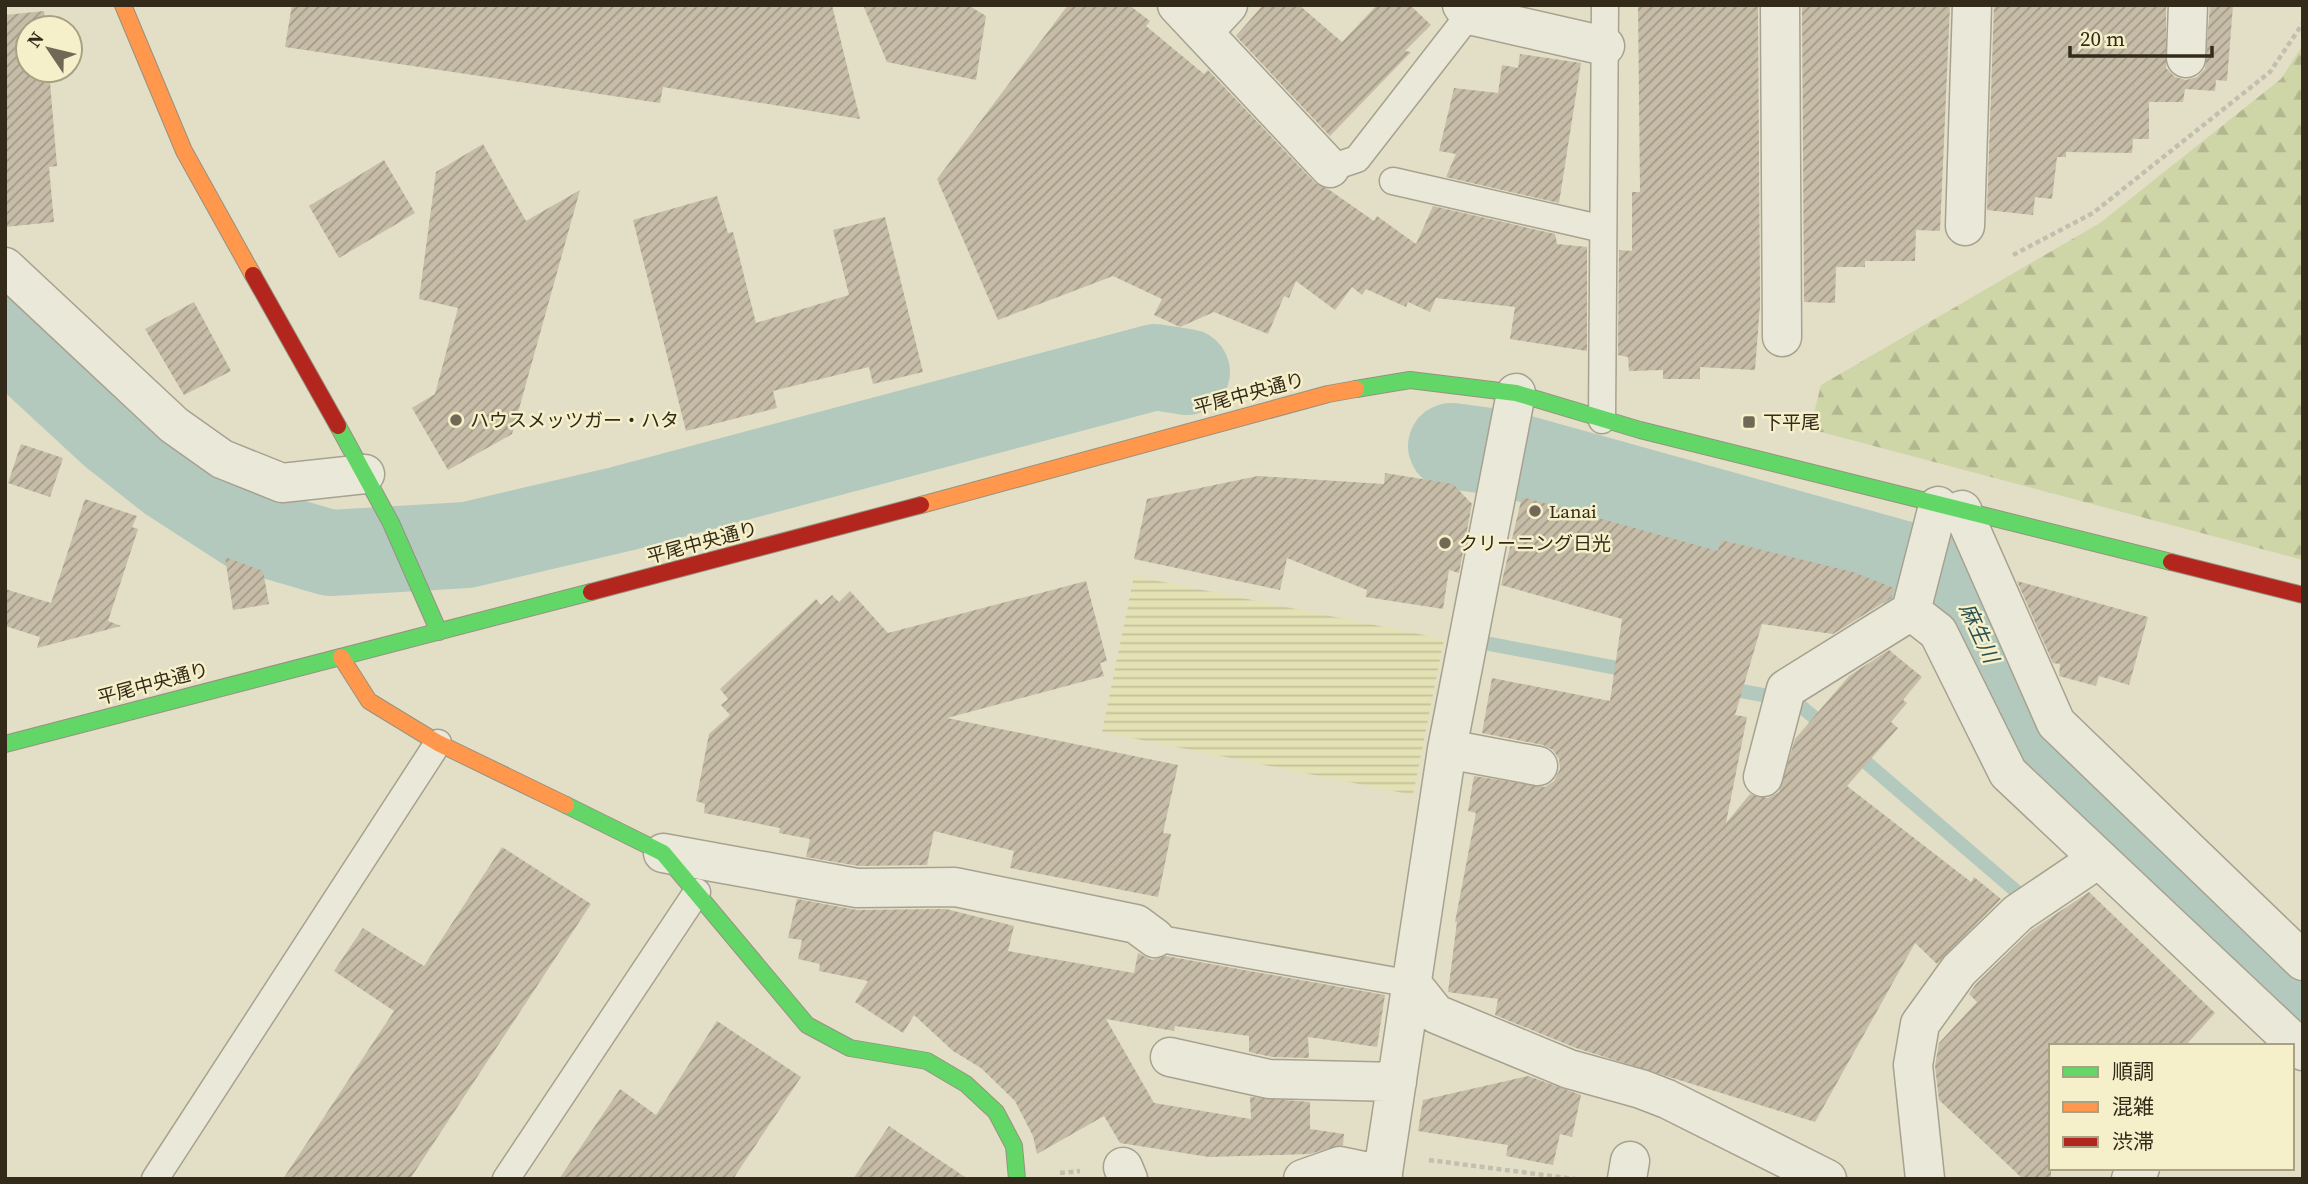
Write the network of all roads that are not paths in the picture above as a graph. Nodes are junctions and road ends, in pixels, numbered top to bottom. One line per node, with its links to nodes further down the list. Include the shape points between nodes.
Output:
1 (123, 5): 18 (street, via 184,151)
2 (1605, 5): 8 (lane)
3 (1780, 5): 15 (street)
4 (1972, 5): 12 (street)
5 (2188, 5): 9 (street)
6 (1466, 10): 8 (street); 10 (lane, via 1357,159)
7 (1203, 14): 10 (street)
8 (1605, 46): 13 (lane)
9 (2186, 58)
10 (1330, 168)
11 (1393, 181): 13 (lane)
12 (1965, 226)
13 (1602, 229): 17 (lane)
14 (5, 267): 18 (street, via 174,425 222,459 282,483)
15 (1782, 338)
16 (1516, 393): 17 (street, 平尾中央通り); 22 (street, 平尾中央通り, via 1410,380 1328,394); 26 (street)
17 (1602, 420): 19 (street, 平尾中央通り)
18 (365, 474): 22 (street)
19 (1950, 508): 20 (street, 平尾中央通り); 21 (street, via 1927,550); 33 (street, via 2056,723)
20 (2303, 595)
21 (1914, 601): 28 (street, via 1786,689); 30 (street, via 1938,632 2008,773)
22 (439, 632): 23 (street, 平尾中央通り)
23 (341, 657): 24 (street, via 369,701); 25 (street, 平尾中央通り)
24 (438, 743): 29 (street); 41 (lane)
25 (5, 744)
26 (1447, 749): 27 (street); 34 (street)
27 (1538, 766)
28 (1763, 777)
29 (663, 853): 31 (street); 32 (street, via 857,888 954,887 1136,924)
30 (2098, 859): 35 (street); 45 (street, via 2018,914 1959,970 1920,1024 1913,1065)
31 (697, 892): 40 (street, via 807,1025 850,1048 927,1061 966,1084 996,1112 1014,1146); 42 (lane)
32 (1155, 939): 34 (lane)
33 (2303, 961)
34 (1412, 984): 38 (street); 44 (street, via 1436,1013 1569,1069 1667,1099)
35 (2261, 1034): 36 (street)
36 (2286, 1044)
37 (1170, 1057): 38 (street, via 1269,1079)
38 (1397, 1082): 39 (street)
39 (1384, 1169): 43 (street, via 1340,1166)
40 (1018, 1178)
41 (155, 1179)
42 (506, 1179)
43 (1303, 1179)
44 (1826, 1179)
45 (1925, 1179)

